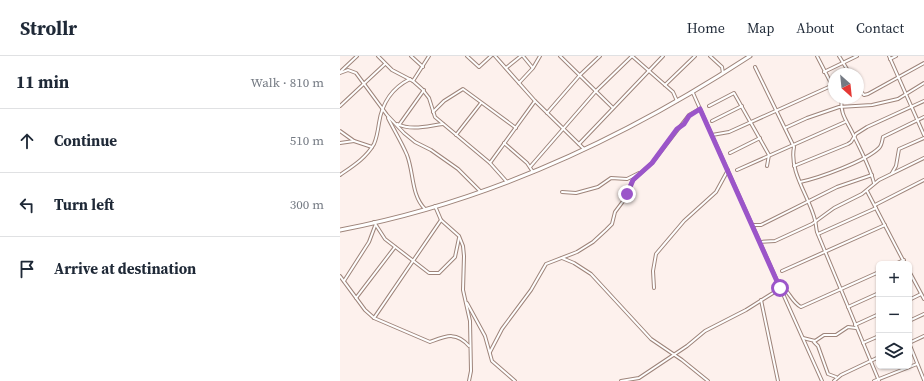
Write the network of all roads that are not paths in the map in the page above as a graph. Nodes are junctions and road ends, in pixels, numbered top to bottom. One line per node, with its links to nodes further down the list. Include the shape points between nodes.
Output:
1 (357, 56): 32 (street)
2 (378, 56): 24 (street)
3 (411, 56): 25 (street)
4 (429, 56): 25 (street)
5 (467, 56): 6 (street, via 479,67)
6 (491, 56)
7 (495, 56): 27 (street)
8 (522, 56): 27 (street); 28 (street)
9 (540, 56): 28 (street)
10 (600, 56): 34 (street)
11 (632, 56): 30 (street); 45 (street)
12 (663, 56): 30 (street)
13 (695, 56): 42 (street)
14 (710, 56): 33 (street, via 722,66)
15 (750, 56): 33 (street)
16 (817, 56): 31 (street)
17 (840, 56): 22 (street)
18 (857, 56): 22 (street)
19 (896, 56): 21 (street)
20 (562, 57): 34 (street)
21 (889, 57): 35 (street)
22 (843, 62): 29 (street); 31 (street)
23 (924, 63): 35 (street)
24 (385, 64): 36 (street); 39 (street)
25 (422, 66): 38 (street)
26 (755, 67): 61 (street)
27 (506, 68): 40 (street)
28 (533, 68): 40 (street)
29 (846, 68)
30 (648, 71): 42 (street); 57 (street)
31 (824, 72): 37 (street)
32 (340, 73): 39 (street, via 352,70)
33 (723, 74): 46 (street)
34 (580, 75): 45 (street); 63 (street)
35 (898, 78): 47 (street); 48 (street)
36 (410, 79): 38 (street); 59 (street, via 392,92)
37 (828, 80)
38 (413, 81): 44 (street)
39 (364, 83): 53 (street); 59 (street)
40 (519, 83): 49 (street)
41 (924, 83): 48 (street)
42 (665, 85): 51 (street, via 673,92)
43 (828, 87): 61 (street)
44 (424, 90): 62 (street, via 430,98); 72 (street)
45 (596, 91): 57 (street); 75 (street)
46 (693, 93): 51 (street); 60 (street)
47 (864, 94)
48 (906, 94): 56 (street, via 882,104); 58 (street)
49 (535, 101): 63 (street); 73 (street)
50 (924, 101): 58 (street)
51 (677, 102): 88 (street)
52 (482, 103): 62 (street, via 461,89); 73 (street); 77 (street)
53 (340, 106)
54 (709, 106): 55 (street, via 734,93)
55 (742, 106): 67 (street); 68 (street)
56 (841, 106): 69 (street); 74 (street)
57 (612, 107): 85 (street)
58 (911, 107): 66 (street); 79 (street, via 867,127)
59 (382, 109): 64 (street); 87 (street)
60 (700, 109): 78 (street); 100 (street, via 688,117)
61 (776, 111): 68 (street); 74 (street)
62 (433, 112): 71 (street)
63 (547, 113): 75 (street)
64 (387, 115): 70 (street); 114 (street, via 406,152 416,194 419,203)
65 (924, 117): 66 (street)
66 (918, 120): 80 (street); 91 (street, via 883,137 879,148)
67 (712, 121)
68 (752, 122): 78 (street, via 721,135); 81 (street)
69 (845, 122): 79 (street); 86 (street)
70 (395, 124): 72 (street); 109 (street, via 415,142 458,169)
71 (443, 124): 72 (street, via 416,128); 77 (street)
72 (398, 125)
73 (516, 128): 84 (street)
74 (785, 128): 86 (street)
75 (563, 129): 85 (street); 96 (street)
76 (340, 131): 82 (street)
77 (456, 135): 93 (street)
78 (712, 135): 97 (street)
79 (854, 136): 91 (street); 95 (street, via 852,142)
80 (924, 136): 101 (street, via 899,149)
81 (760, 138): 89 (street); 90 (street)
82 (354, 141): 83 (street); 87 (street)
83 (340, 143)
84 (504, 143): 93 (street); 96 (street)
85 (579, 144): 88 (street)
86 (792, 145): 90 (street); 95 (street)
87 (372, 147): 102 (street, via 363,158)
88 (585, 150): 99 (street)
89 (730, 153)
90 (769, 155): 94 (street); 98 (street)
91 (864, 158): 103 (street); 106 (street, via 821,177)
92 (924, 158): 101 (street)
93 (490, 163): 105 (street)
94 (767, 166)
95 (794, 166): 106 (street)
96 (530, 167): 99 (street)
97 (728, 170): 118 (street); 135 (street, via 716,192 687,218 656,254)
98 (737, 170)
99 (533, 172): 105 (street)
100 (642, 172): 110 (street, via 627,179 611,178 598,186 576,193); 126 (street, via 630,185 609,227 585,247)
101 (892, 174): 107 (street)
102 (340, 175)
103 (872, 175): 107 (street); 111 (street, via 837,187)
104 (924, 180): 113 (street)
105 (507, 182): 109 (street)
106 (800, 182): 111 (street)
107 (874, 184): 108 (street)
108 (867, 190): 113 (street); 116 (street, via 834,208)
109 (480, 191): 112 (street)
110 (562, 192)
111 (808, 202): 116 (street); 118 (street, via 761,225)
112 (435, 206): 114 (street); 115 (street)
113 (876, 206): 119 (street); 121 (street)
114 (425, 209): 117 (street)
115 (441, 220): 122 (street); 128 (street)
116 (816, 222): 121 (street); 123 (street, via 775,241)
117 (375, 224): 120 (street); 124 (street, via 382,236); 133 (street, via 369,242)
118 (752, 225): 123 (street)
119 (885, 225): 125 (street); 127 (street)
120 (340, 230)
121 (818, 234): 125 (street)
122 (459, 236): 128 (street, via 455,257 438,273 429,273); 144 (street, via 464,256 462,280)
123 (760, 242): 134 (street)
124 (395, 247): 128 (street); 140 (street)
125 (825, 251): 129 (street); 137 (street)
126 (561, 258): 160 (street, via 546,264 531,290 502,329); 161 (street, via 595,277 648,336)
127 (904, 260)
128 (412, 261): 148 (street)
129 (782, 271)
130 (876, 273): 137 (street)
131 (340, 276): 133 (street)
132 (912, 277): 139 (street)
133 (344, 281): 140 (street)
134 (778, 283): 136 (street); 137 (street, via 801,307)
135 (654, 288)
136 (780, 288): 143 (street); 153 (street)
137 (841, 290): 145 (street)
138 (876, 294): 145 (street)
139 (921, 294): 141 (street); 142 (street)
140 (356, 298): 148 (street)
141 (912, 298)
142 (924, 299)
143 (761, 300): 161 (street, via 705,331); 172 (street)
144 (466, 302): 158 (street, via 470,321); 160 (street, via 485,336)
145 (848, 307): 150 (street)
146 (924, 314): 149 (street)
147 (876, 315): 150 (street)
148 (374, 318): 158 (street, via 430,342 452,335 458,336)
149 (912, 320)
150 (855, 325): 151 (street)
151 (857, 329): 155 (street, via 848,327 836,335 824,335); 157 (street)
152 (924, 336): 156 (street)
153 (802, 337): 155 (street); 173 (street)
154 (876, 337): 157 (street)
155 (813, 342): 165 (street, via 818,346 828,374)
156 (912, 342)
157 (863, 343): 163 (street)
158 (470, 347): 168 (street)
159 (912, 351): 164 (street)
160 (490, 352): 169 (street, via 494,363)
161 (674, 354): 170 (street, via 639,378); 171 (street)
162 (876, 358): 163 (street)
163 (871, 361): 165 (street); 166 (street)
164 (917, 364): 166 (street); 167 (street)
165 (836, 377): 174 (street)
166 (879, 380): 175 (street)
167 (924, 380)
168 (469, 381)
169 (515, 381)
170 (621, 381)
171 (708, 381)
172 (778, 381)
173 (822, 381)
174 (834, 381)
175 (874, 381)

